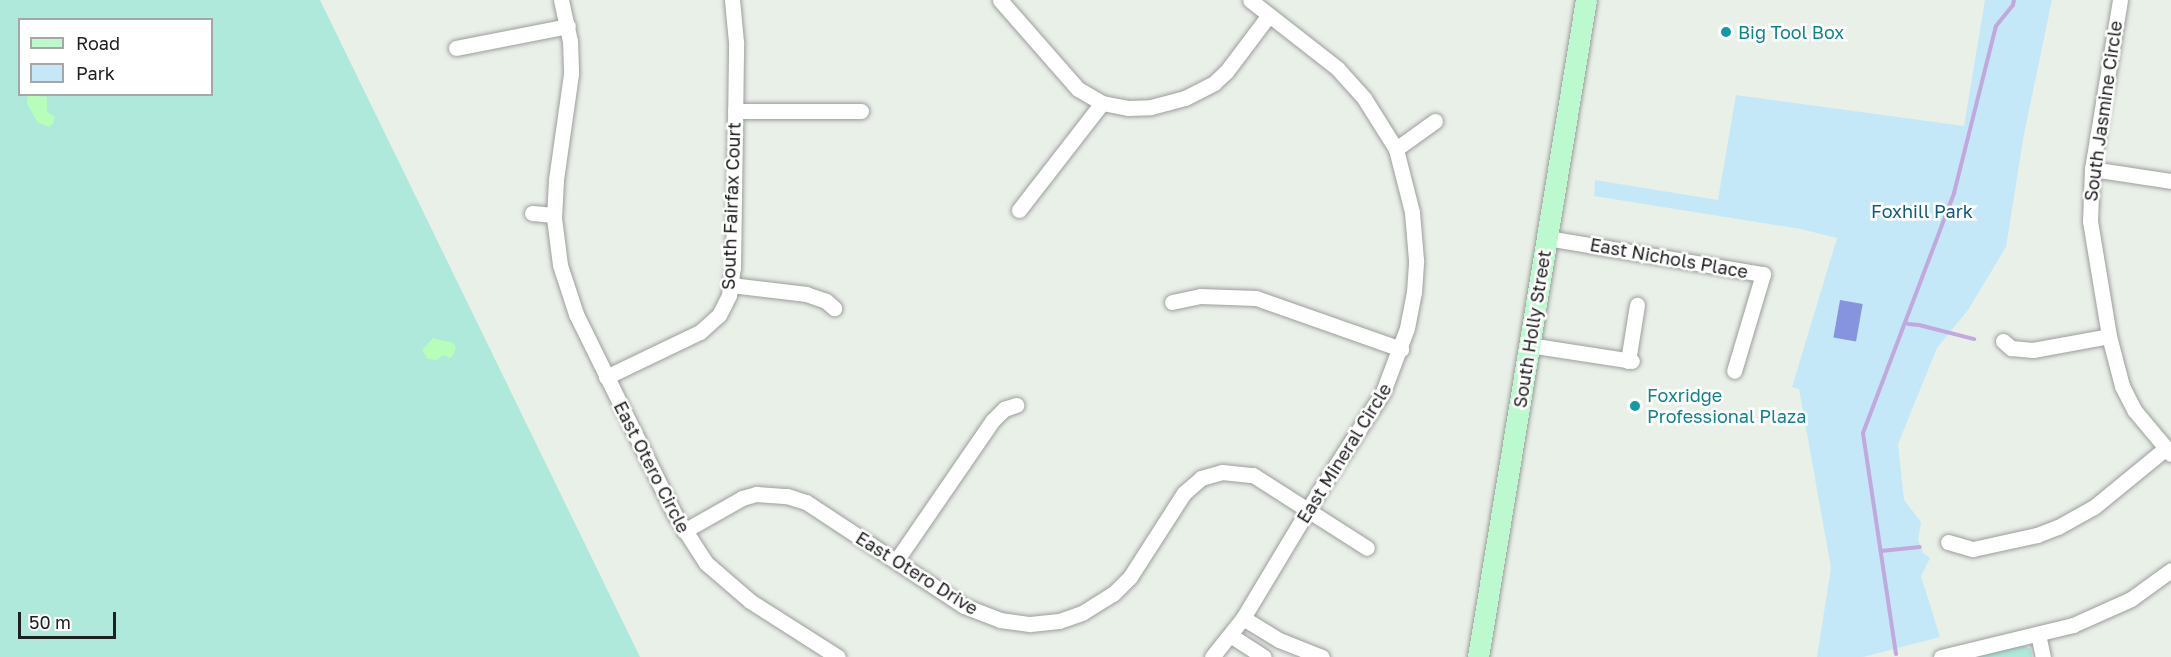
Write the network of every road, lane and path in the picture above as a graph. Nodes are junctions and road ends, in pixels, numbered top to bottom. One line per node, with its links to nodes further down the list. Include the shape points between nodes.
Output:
1 (561, 0): 8 (street, East Otero Circle)
2 (732, 0): 11 (street, South Fairfax Court)
3 (1000, 0): 10 (street, via 1065,77)
4 (1250, 0): 7 (street, East Mineral Circle)
5 (1586, 0): 20 (main road, South Holly Street)
6 (2120, 0): 15 (street, South Jasmine Circle)
7 (1269, 15): 10 (street, via 1226,72 1198,93 1151,107); 14 (street, East Mineral Circle, via 1337,68 1364,98)
8 (568, 26): 9 (street); 19 (street, East Otero Circle, via 571,83)
9 (456, 48)
10 (1102, 103): 17 (street)
11 (735, 111): 12 (street); 21 (street, South Fairfax Court)
12 (861, 111)
13 (1436, 121): 14 (street)
14 (1396, 149): 28 (street, East Mineral Circle, via 1412,212 1416,260 1414,292)
15 (2092, 169): 16 (street); 25 (street, South Jasmine Circle, via 2090,221)
16 (2171, 181)
17 (1019, 210)
18 (532, 213): 19 (street)
19 (554, 215): 30 (street, East Otero Circle, via 566,288)
20 (1547, 238): 27 (main road, South Holly Street); 29 (street, East Nichols Place, via 1763,274)
21 (731, 285): 24 (street, via 806,294); 30 (street, South Fairfax Court, via 725,306 711,324 683,342)
22 (1172, 302): 28 (street, via 1200,296 1256,298)
23 (1636, 305): 27 (street, via 1630,361)
24 (834, 308)
25 (2109, 336): 26 (street, via 2033,350 2011,348); 32 (street, South Jasmine Circle, via 2127,398)
26 (2003, 341)
27 (1529, 345): 46 (main road, South Holly Street)
28 (1401, 349): 33 (street, East Mineral Circle, via 1383,392)
29 (1734, 371)
30 (606, 377): 34 (street, East Otero Circle)
31 (1016, 405): 37 (street, via 1004,409 993,420)
32 (2168, 451): 35 (street, via 2094,507 2058,527 1973,549)
33 (1308, 510): 36 (street, East Otero Drive); 37 (street, East Otero Drive, via 1252,475 1233,471 1211,474 1184,493 1130,577 1113,594 1082,613 1044,623 1015,623 982,615); 39 (street, East Mineral Circle)
34 (684, 531): 37 (street, East Otero Drive, via 742,498 756,494 787,496 806,502); 42 (street, East Otero Circle, via 706,563 734,588)
35 (1948, 542)
36 (1368, 548)
37 (896, 561)
38 (2171, 570): 40 (street, via 2131,599 2102,613)
39 (1243, 618): 41 (street, East Mineral Circle); 45 (street, via 1279,640)
40 (2038, 634): 47 (street); 48 (street)
41 (1230, 635): 43 (street); 44 (street)
42 (838, 657)
43 (1212, 657)
44 (1264, 657)
45 (1322, 657)
46 (1478, 657)
47 (1941, 657)
48 (2043, 657)

